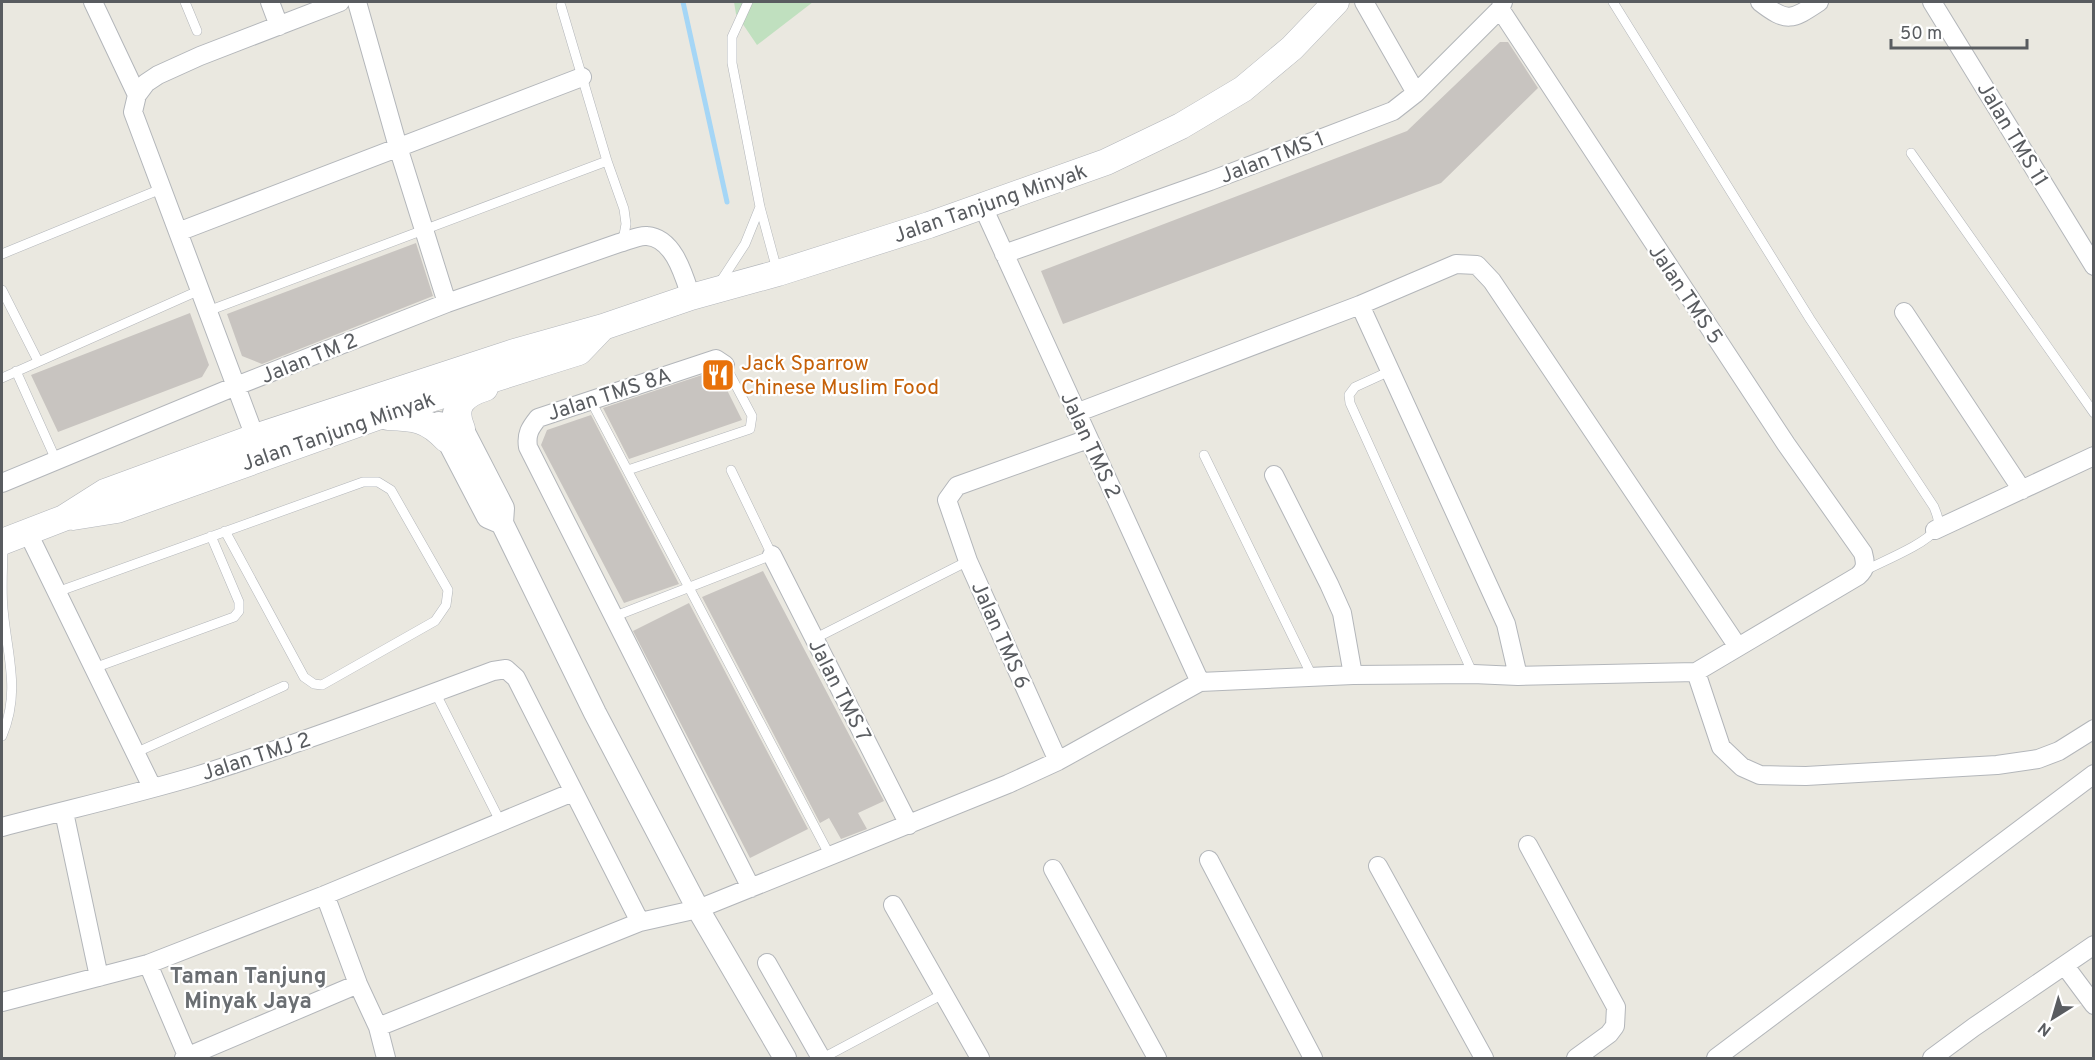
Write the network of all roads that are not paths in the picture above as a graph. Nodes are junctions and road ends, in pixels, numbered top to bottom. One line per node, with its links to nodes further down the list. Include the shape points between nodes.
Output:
1 (93, 2): 19 (street)
2 (185, 2): 16 (lane)
3 (270, 2): 15 (street)
4 (340, 2): 15 (street)
5 (357, 2): 20 (street)
6 (748, 2): 24 (lane, via 732,37 732,63)
7 (1336, 2): 25 (main road, Jalan Tanjung Minyak, via 1269,68 1209,111 1106,162)
8 (1364, 2): 18 (street)
9 (1613, 2): 65 (lane, via 1810,319 1934,507 1939,520)
10 (1760, 2): 11 (street, via 1786,17 1798,17)
11 (1819, 2)
12 (1932, 2): 31 (street, Jalan TMS 11)
13 (1502, 5): 18 (street, Jalan TMS 1); 72 (street, Jalan TMS 5, via 1786,444 1863,553 1866,563)
14 (561, 6): 17 (lane)
15 (279, 26): 19 (street, via 158,75)
16 (197, 31)
17 (582, 77): 20 (street); 22 (lane)
18 (1416, 93): 30 (street, Jalan TMS 1, via 1393,111)
19 (137, 95): 23 (street, via 133,112)
20 (398, 147): 26 (street); 27 (street)
21 (1911, 153): 51 (lane)
22 (607, 160): 26 (lane); 28 (lane, via 624,209 626,224)
23 (161, 189): 27 (street); 29 (lane)
24 (760, 207): 32 (lane); 35 (lane, via 745,244)
25 (983, 207): 30 (street, Jalan TMS 2); 32 (main road, Jalan Tanjung Minyak)
26 (424, 231): 36 (street); 38 (lane)
27 (178, 232): 34 (street)
28 (619, 243): 35 (street, Jalan TM 2, via 647,236 665,243); 36 (street, Jalan TM 2)
29 (2, 254)
30 (1004, 254): 50 (street, Jalan TMS 2)
31 (2094, 266)
32 (778, 273): 35 (main road, Jalan Tanjung Minyak)
33 (2, 290): 41 (lane)
34 (200, 290): 38 (street); 41 (lane)
35 (703, 294): 40 (main road, Jalan Tanjung Minyak)
36 (447, 303): 47 (street, Jalan TM 2)
37 (1360, 305): 45 (street); 50 (street); 77 (street, via 1456,264 1477,265 1492,281)
38 (208, 311): 47 (street)
39 (1904, 312): 63 (street)
40 (603, 327): 43 (main road, Jalan Tanjung Minyak, via 579,352); 48 (main road, Jalan Tanjung Minyak, via 542,343)
41 (38, 361): 44 (lane)
42 (724, 366): 49 (street, Jalan TMS 8A, via 716,359); 59 (lane, via 752,416 750,429)
43 (525, 369): 48 (main road, Jalan Tanjung Minyak); 53 (main road, via 510,381 464,398 458,408)
44 (16, 370): 46 (lane); 58 (lane)
45 (1390, 372): 80 (lane, via 1355,387 1349,394 1350,403); 83 (street, via 1506,624)
46 (2, 378)
47 (236, 386): 54 (street); 58 (street, Jalan TM 2)
48 (432, 388): 52 (main road, Jalan Tanjung Minyak); 53 (street); 54 (main road, Jalan Tanjung Minyak)
49 (591, 401): 59 (lane); 75 (street, Jalan TMS 8A, via 538,418 526,436)
50 (1076, 413): 55 (street, Jalan TMS 2)
51 (2094, 413)
52 (379, 417): 53 (main road, via 417,418); 64 (main road, Jalan Tanjung Minyak, via 117,510)
53 (454, 434): 106 (street, via 488,517 502,524 594,713)
54 (255, 436): 64 (main road, Jalan Tanjung Minyak, via 105,492)
55 (1088, 440): 71 (street, Jalan TMS 6, via 957,486 946,500); 84 (street, Jalan TMS 2)
56 (1204, 454): 82 (lane)
57 (2094, 456): 63 (street)
58 (56, 460): 62 (street, Jalan TM 2)
59 (628, 470): 73 (lane)
60 (731, 470): 70 (lane)
61 (1274, 475): 81 (street, via 1342,613)
62 (2, 483)
63 (2022, 490): 65 (street)
64 (64, 518): 67 (main road, Jalan Tanjung Minyak)
65 (1935, 530): 72 (lane, via 1923,541)
66 (225, 531): 66 (lane, via 363,482 378,482 391,490 448,590 446,605 435,621 322,685 314,684 304,677); 68 (lane)
67 (28, 533): 69 (main road, Jalan Tanjung Minyak); 74 (street)
68 (211, 536): 74 (lane); 78 (lane, via 238,602 239,611 234,617)
69 (2, 541): 88 (lane, via 3,607 11,660 11,708)
70 (772, 555): 73 (lane); 76 (street, Jalan TMS 7)
71 (968, 561): 76 (lane); 90 (street, Jalan TMS 6)
72 (1861, 573): 77 (street)
73 (690, 587): 75 (lane); 99 (lane)
74 (57, 592): 78 (street)
75 (613, 617): 103 (street)
76 (814, 639): 96 (street, Jalan TMS 7)
77 (1738, 647): 79 (street)
78 (94, 668): 89 (street)
79 (1696, 672): 83 (street); 87 (street, via 1721,747 1742,767 1760,775 1997,765 2038,759)
80 (1473, 674): 81 (street); 83 (street)
81 (1353, 675): 82 (street)
82 (1311, 676): 84 (street)
83 (1518, 676)
84 (1200, 682): 90 (street)
85 (284, 686): 89 (lane)
86 (435, 692): 92 (street, Jalan TMJ 2, via 300,741); 93 (street, Jalan TMJ 2, via 506,669 516,678); 95 (lane)
87 (2094, 729)
88 (2, 736)
89 (135, 753): 92 (street)
90 (1058, 761): 96 (street)
91 (2094, 774): 127 (street)
92 (152, 787): 94 (street, Jalan TMJ 2)
93 (573, 792): 95 (street); 107 (street)
94 (64, 812): 97 (street, Jalan TMJ 2); 112 (street)
95 (500, 821): 104 (street)
96 (909, 825): 99 (street)
97 (2, 826)
98 (1528, 845): 126 (street, via 1616,1007 1615,1026 1609,1034)
99 (830, 856): 103 (street)
100 (1209, 860): 124 (street)
101 (1378, 866): 125 (street)
102 (1053, 869): 118 (street)
103 (751, 888): 106 (street)
104 (325, 895): 110 (street); 113 (street)
105 (893, 905): 114 (street)
106 (698, 909): 107 (street); 121 (street)
107 (640, 922): 117 (street)
108 (2094, 945): 111 (street)
109 (767, 963): 122 (street)
110 (148, 964): 112 (street); 119 (street)
111 (2065, 966): 116 (street); 128 (street)
112 (99, 977): 115 (street)
113 (358, 984): 117 (street); 119 (street)
114 (943, 994): 122 (lane); 123 (street)
115 (2, 1002)
116 (2094, 1005)
117 (378, 1027): 120 (street)
118 (1152, 1057)
119 (186, 1058)
120 (386, 1059)
121 (785, 1059)
122 (822, 1059)
123 (980, 1059)
124 (1313, 1059)
125 (1484, 1059)
126 (1576, 1059)
127 (1716, 1059)
128 (1932, 1059)

